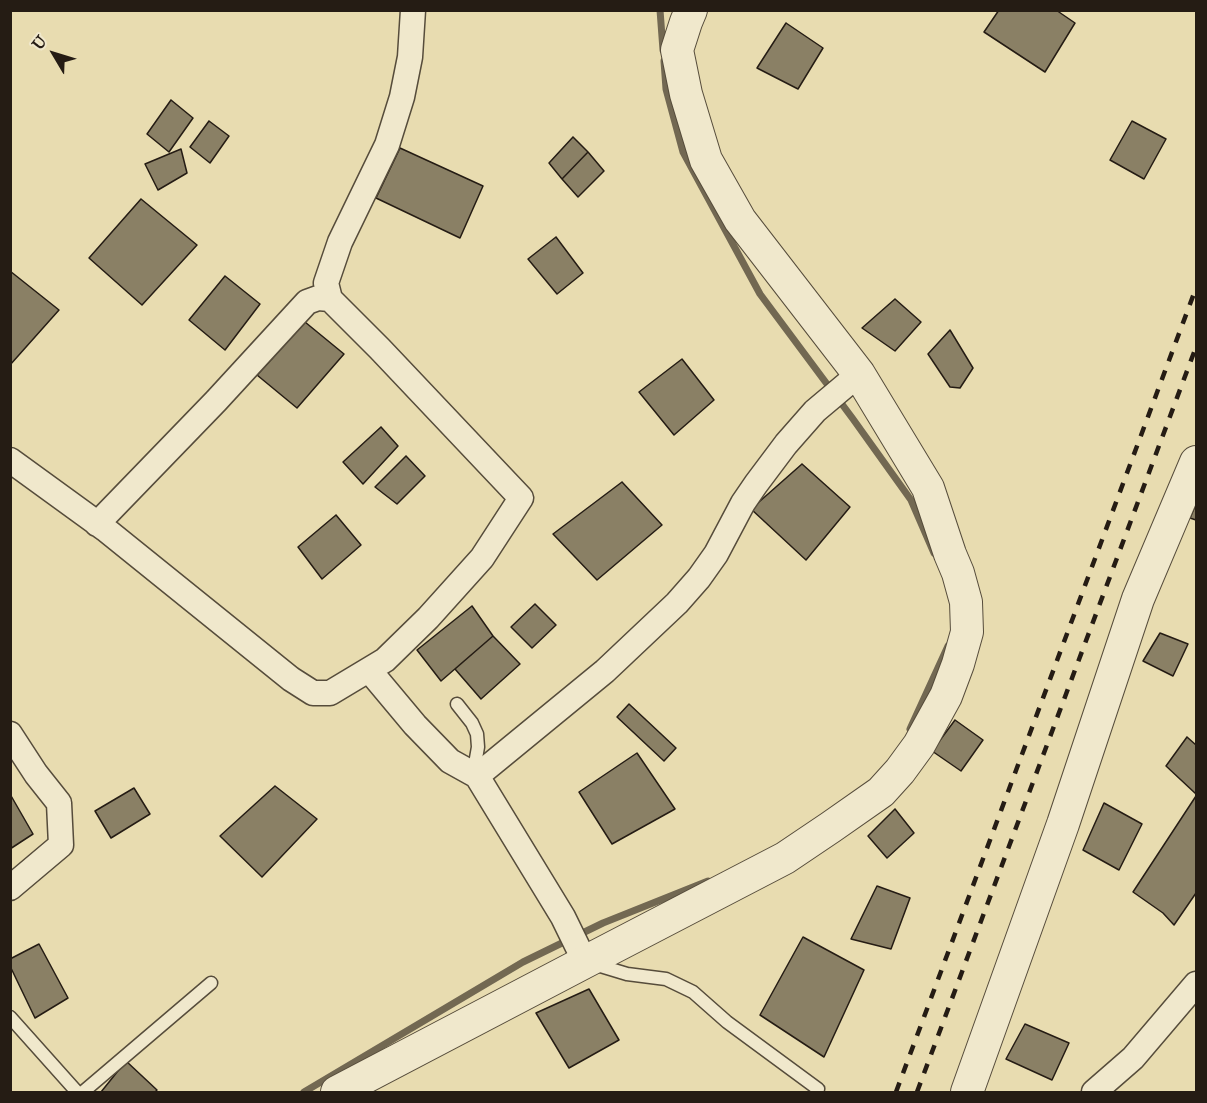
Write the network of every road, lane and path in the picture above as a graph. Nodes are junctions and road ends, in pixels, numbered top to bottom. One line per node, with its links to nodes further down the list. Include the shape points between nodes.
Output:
1 (413, 10): 3 (street, via 402,97 387,145 340,242 326,283)
2 (691, 10): 4 (street, via 677,50 706,160 740,220)
3 (330, 299): 7 (street, via 307,302); 8 (street, via 521,498 482,558 428,618 385,660)
4 (852, 380): 11 (street, via 815,411 756,484 716,554 677,603 605,671); 13 (street, via 928,488 958,573 966,602 967,632 946,696 919,745 881,792 785,858)
5 (10, 460): 7 (street)
6 (1197, 462): 21 (street, via 1138,599)
7 (97, 524): 8 (street, via 313,693 330,693)
8 (369, 670): 11 (street, via 450,761)
9 (457, 704): 11 (lane, via 477,734)
10 (10, 734): 12 (street, via 59,803 61,846)
11 (477, 776): 13 (street)
12 (10, 888)
13 (582, 955): 19 (street); 20 (lane, via 627,974 666,979 693,992)
14 (211, 983): 18 (lane)
15 (1197, 984): 22 (street, via 1133,1058)
16 (10, 1017): 17 (lane)
17 (78, 1092)
18 (83, 1092)
19 (337, 1092)
20 (817, 1092)
21 (967, 1092)
22 (1094, 1092)

